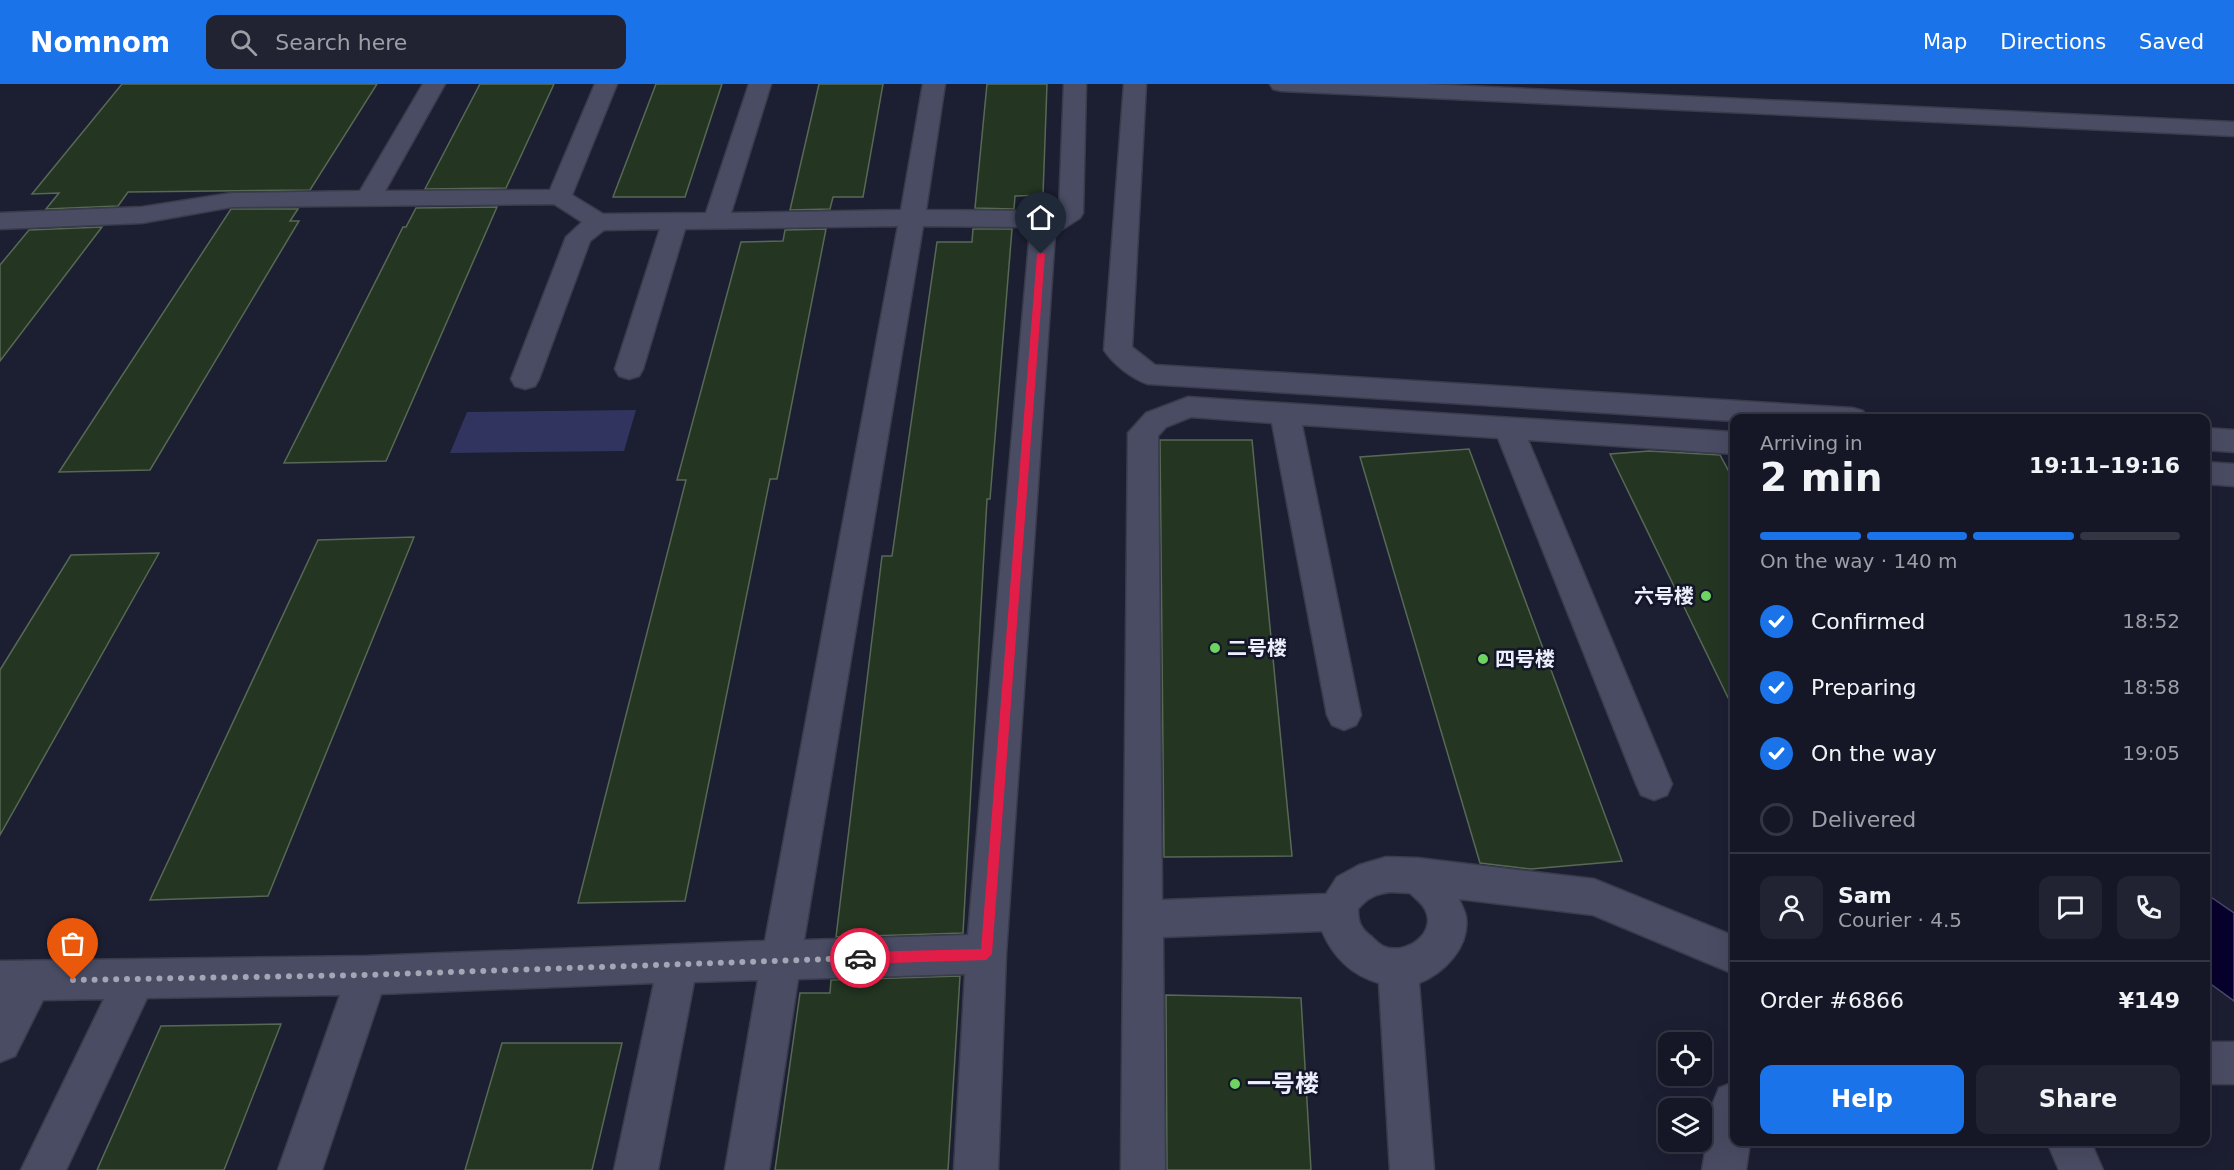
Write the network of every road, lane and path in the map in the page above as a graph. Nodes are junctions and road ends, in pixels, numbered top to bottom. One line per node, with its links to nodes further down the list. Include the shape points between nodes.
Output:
1 (434, 84): 10 (street)
2 (606, 84): 9 (street)
3 (760, 84): 12 (street)
4 (934, 84): 11 (street)
5 (1075, 84): 16 (street, via 1071,213)
6 (1136, 84): 20 (street, via 1118,350 1148,374)
7 (1281, 84): 8 (street)
8 (2234, 129)
9 (559, 196): 10 (street); 15 (street)
10 (368, 199): 14 (street, via 232,200 142,215)
11 (912, 218): 12 (street); 16 (street, via 1037,219); 32 (street)
12 (716, 219): 13 (street)
13 (675, 220): 15 (street); 17 (street)
14 (0, 221)
15 (598, 222): 18 (street, via 579,237)
16 (1043, 231): 31 (street)
17 (629, 369)
18 (525, 379)
19 (1285, 414): 21 (street); 25 (street); 29 (street, via 1188,407 1156,420 1143,433)
20 (1789, 414)
21 (1509, 428): 24 (street); 26 (street)
22 (2210, 439): 23 (street)
23 (2234, 441)
24 (1730, 443)
25 (1344, 715)
26 (1654, 784)
27 (1418, 876): 28 (street, via 1384,875 1369,879 1342,897); 30 (street, via 1594,897); 34 (street, via 1431,884 1442,900 1447,918 1445,935 1438,950 1427,960)
28 (1338, 912): 29 (street); 34 (street, via 1349,943 1377,964)
29 (1143, 919): 48 (street)
30 (1730, 953)
31 (986, 954): 32 (street); 47 (street)
32 (780, 960): 33 (street); 46 (street)
33 (678, 963): 35 (street); 45 (street)
34 (1398, 968): 49 (street)
35 (367, 975): 36 (street); 44 (street)
36 (135, 979): 37 (street); 43 (street)
37 (16, 981): 38 (street)
38 (0, 1041)
39 (2234, 1063): 40 (street)
40 (2210, 1064)
41 (1730, 1130): 50 (street)
42 (2071, 1146): 51 (street)
43 (43, 1170)
44 (300, 1170)
45 (636, 1170)
46 (747, 1170)
47 (976, 1170)
48 (1143, 1170)
49 (1412, 1170)
50 (1724, 1170)
51 (2081, 1170)

